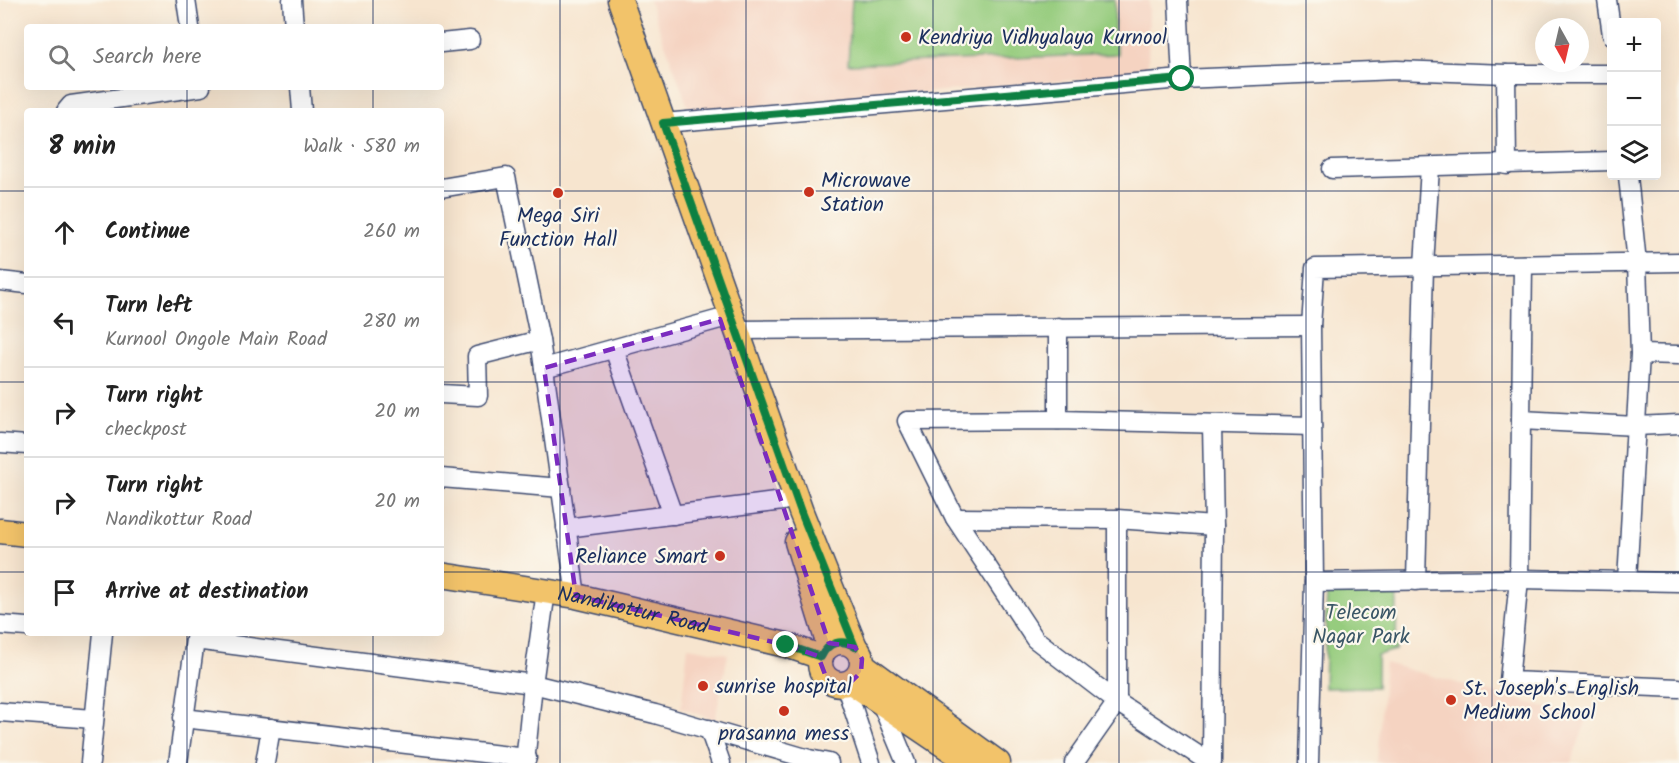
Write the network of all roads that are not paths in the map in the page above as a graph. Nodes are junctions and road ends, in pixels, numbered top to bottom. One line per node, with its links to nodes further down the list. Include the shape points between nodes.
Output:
1 (186, 0): 8 (street)
2 (292, 0): 9 (street)
3 (609, 0): 32 (main road)
4 (620, 0): 19 (main road)
5 (1178, 0): 14 (street)
6 (1607, 0): 7 (street)
7 (1609, 18)
8 (190, 24)
9 (294, 24)
10 (470, 40): 11 (street)
11 (444, 43)
12 (1506, 74): 13 (street); 14 (street, via 1397,70); 21 (street)
13 (1607, 74)
14 (1182, 79): 19 (street)
15 (179, 90): 17 (street)
16 (300, 90): 18 (street)
17 (68, 108)
18 (302, 108)
19 (663, 123): 32 (main road)
20 (1607, 161): 21 (street)
21 (1507, 165): 22 (street)
22 (1430, 167): 23 (street); 29 (street)
23 (1332, 169)
24 (1628, 180): 27 (street)
25 (444, 187): 35 (street, via 506,177)
26 (1679, 262): 27 (street)
27 (1637, 263): 28 (street); 37 (street)
28 (1523, 265): 29 (street); 42 (street)
29 (1424, 266): 33 (street, via 1315,268); 61 (street)
30 (0, 281): 31 (street)
31 (24, 284)
32 (729, 325): 34 (street); 36 (street); 51 (main road); 72 (main road, via 801,512)
33 (1311, 326): 34 (street); 45 (street)
34 (1058, 327): 41 (street)
35 (540, 340): 39 (street); 40 (street, via 477,356 478,396)
36 (614, 349): 39 (street); 52 (street)
37 (1640, 354): 38 (street); 46 (street)
38 (1679, 355)
39 (544, 368): 50 (street)
40 (444, 394)
41 (1058, 420): 44 (street); 53 (street, via 907,421)
42 (1521, 420): 46 (street); 60 (street)
43 (1679, 424): 46 (street)
44 (1212, 425): 45 (street); 55 (street)
45 (1312, 426): 63 (street)
46 (1636, 426): 62 (street)
47 (0, 443): 48 (street)
48 (24, 445)
49 (444, 478): 50 (street)
50 (561, 488): 56 (street)
51 (783, 501): 52 (street); 71 (main road)
52 (673, 515): 56 (street)
53 (955, 518): 54 (street); 75 (street, via 1035,639)
54 (1117, 519): 55 (street); 75 (street)
55 (1214, 526): 95 (street)
56 (566, 528): 66 (street)
57 (0, 531): 58 (main road)
58 (24, 534)
59 (444, 575): 65 (main road, Nandikottur Road)
60 (1519, 579): 61 (street); 62 (street); 74 (street, via 1509,681)
61 (1416, 581): 63 (street)
62 (1627, 581): 64 (street)
63 (1314, 582): 96 (street)
64 (1679, 582)
65 (546, 591): 66 (main road, Nandikottur Road); 73 (street)
66 (576, 596): 71 (main road, Nandikottur Road)
67 (0, 625): 68 (street)
68 (24, 627)
69 (103, 636): 79 (street)
70 (195, 637): 73 (street); 78 (street)
71 (825, 651): 72 (main road, Nandikottur Road, via 843,642); 72 (main road, via 820,664 831,681)
72 (853, 669): 76 (main road); 90 (street); 93 (main road)
73 (533, 684): 81 (street); 83 (street)
74 (1679, 688)
75 (1117, 702): 94 (street); 95 (street)
76 (881, 704): 91 (street); 92 (main road)
77 (0, 712): 79 (street)
78 (183, 718): 80 (street); 86 (street)
79 (94, 719): 85 (street)
80 (271, 728): 82 (street); 87 (street)
81 (709, 729): 84 (street); 88 (street)
82 (422, 754): 83 (street)
83 (526, 760)
84 (809, 761): 89 (street)
85 (90, 763)
86 (178, 763)
87 (266, 763)
88 (721, 763)
89 (829, 763)
90 (871, 763)
91 (906, 763)
92 (971, 763)
93 (998, 763)
94 (1074, 763)
95 (1211, 763)
96 (1309, 763)

